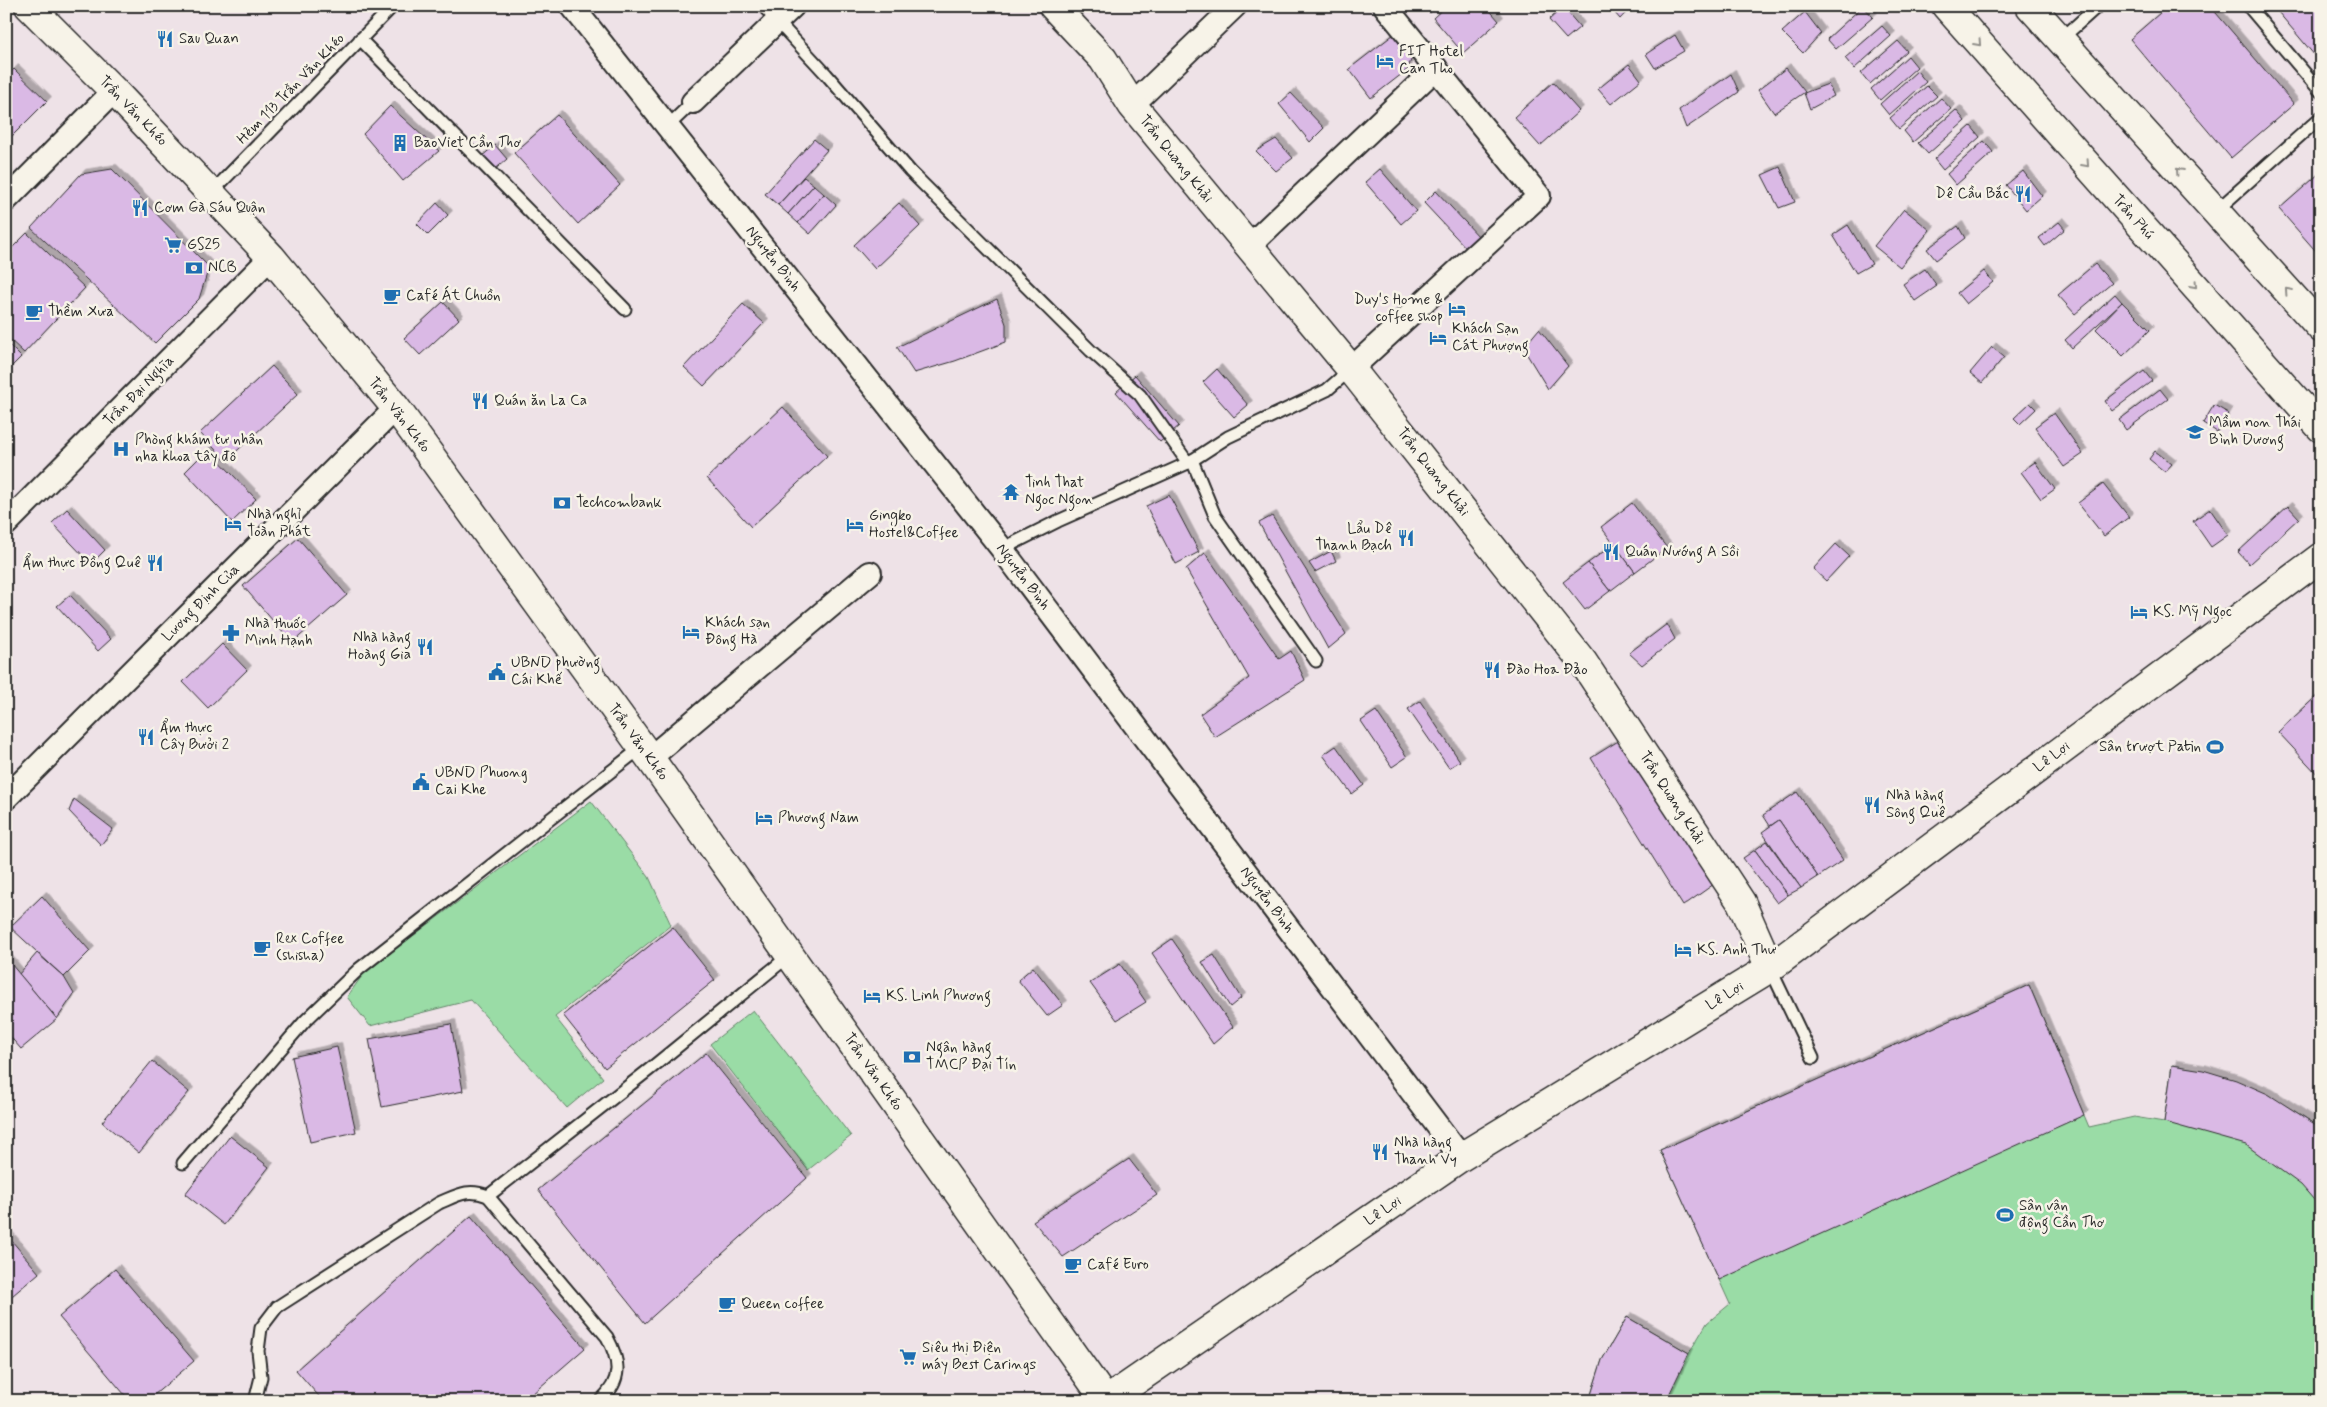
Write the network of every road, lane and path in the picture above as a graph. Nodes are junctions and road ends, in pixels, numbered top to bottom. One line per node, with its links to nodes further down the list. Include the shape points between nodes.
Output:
1 (29, 6): 15 (street, Trần Văn Khéo)
2 (393, 6): 12 (lane, Hẻm 113 Trần Văn Khéo)
3 (572, 6): 20 (street, Nguyễn Bình)
4 (1053, 6): 18 (street, Trần Quang Khải, via 1103,59)
5 (1235, 6): 18 (street)
6 (1385, 6): 14 (street)
7 (1946, 6): 30 (street, Trần Phú, one-way to 30)
8 (2030, 6): 13 (street)
9 (2098, 6): 13 (lane)
10 (2248, 6): 16 (lane)
11 (778, 11): 17 (street); 31 (lane, via 826,74 910,172 1091,352 1140,395)
12 (360, 39): 21 (lane, Hẻm 113 Trần Văn Khéo); 26 (lane)
13 (2060, 40): 23 (street, one-way to 13)
14 (1436, 68): 24 (street); 28 (street, via 1539,196)
15 (114, 91): 21 (street, Trần Văn Khéo); 22 (street)
16 (2321, 92)
17 (693, 102): 20 (lane)
18 (1132, 105): 24 (street, Trần Quang Khải)
19 (2321, 117): 23 (lane)
20 (668, 126): 33 (street, Nguyễn Bình)
21 (211, 193): 25 (street, Trần Văn Khéo)
22 (6, 200)
23 (2216, 211): 27 (street, one-way to 23)
24 (1248, 247): 28 (street, Trần Quang Khải)
25 (271, 257): 29 (street, Trần Văn Khéo); 32 (street, Trần Đại Nghĩa)
26 (625, 309)
27 (2321, 328)
28 (1351, 369): 31 (lane, via 1327,390 1228,438); 40 (street, Trần Quang Khải, via 1583,662 1741,902)
29 (396, 408): 37 (street, Trần Văn Khéo); 38 (street, Lương Định Của)
30 (2321, 428)
31 (1190, 462): 33 (lane); 36 (lane, via 1215,516)
32 (6, 524)
33 (1002, 549): 42 (street, Nguyễn Bình)
34 (2321, 557): 40 (street, Lê Lợi)
35 (870, 574): 37 (street)
36 (1316, 662)
37 (646, 752): 39 (street, Trần Văn Khéo); 43 (lane, via 359,969 304,1022)
38 (6, 798)
39 (790, 955): 44 (lane, via 650,1070); 47 (street, Trần Văn Khéo)
40 (1770, 968): 41 (lane); 42 (street, Lê Lợi)
41 (1813, 1058)
42 (1462, 1157): 47 (street, Lê Lợi)
43 (183, 1163)
44 (488, 1196): 45 (lane, via 475,1191 458,1194 439,1203 277,1307 261,1328 258,1351 261,1377); 46 (lane, via 607,1337 616,1355 617,1372 609,1393)
45 (255, 1401)
46 (600, 1401)
47 (1106, 1401)

